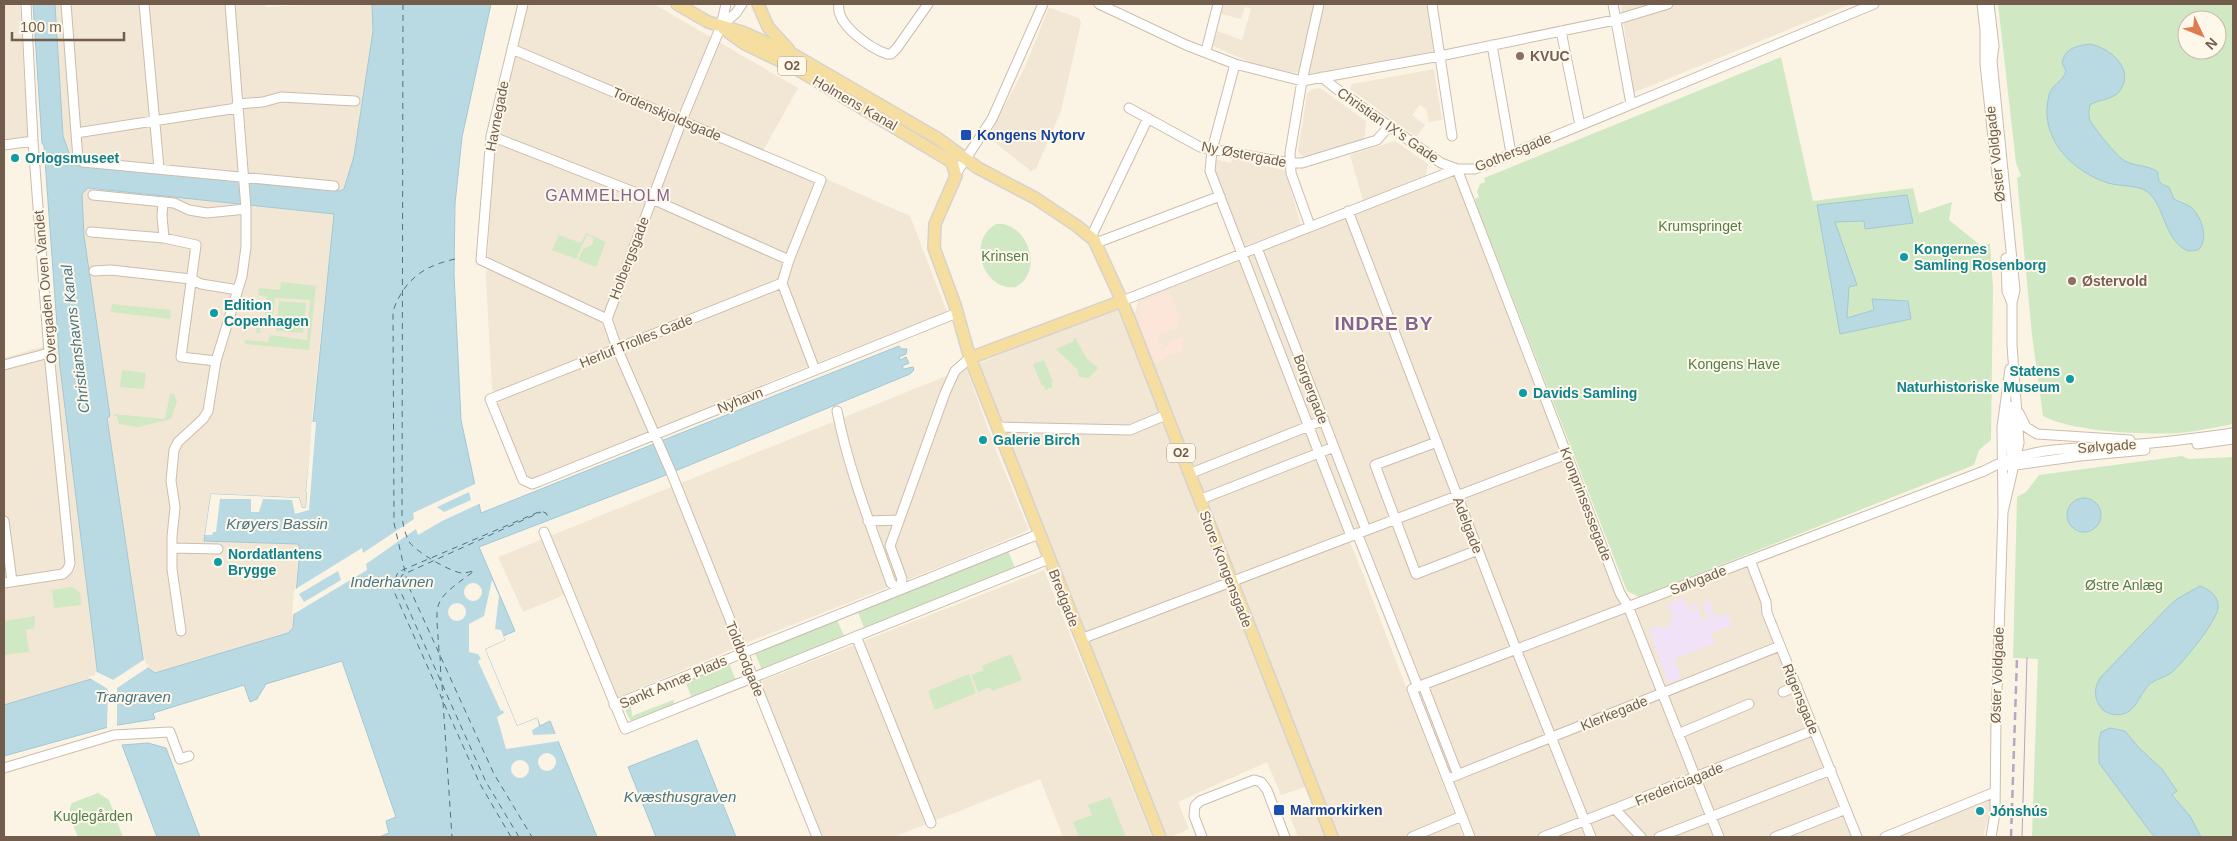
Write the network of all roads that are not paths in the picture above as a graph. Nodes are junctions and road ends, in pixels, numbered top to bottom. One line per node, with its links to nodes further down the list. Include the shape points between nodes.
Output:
1 (26, 4): 45 (street, Overgaden Oven Vandet)
2 (66, 4): 42 (street)
3 (144, 4): 39 (street)
4 (230, 4): 35 (street)
5 (523, 4): 26 (street, Havnegade)
6 (677, 4): 23 (main road, O2)
7 (726, 4): 23 (street)
8 (742, 4): 23 (street)
9 (758, 4): 28 (main road, via 768,27)
10 (839, 4): 11 (street, via 844,23 884,53 891,54)
11 (928, 4)
12 (1043, 4): 49 (street, via 992,119)
13 (1100, 4): 27 (street)
14 (1218, 4): 27 (street)
15 (1319, 4): 32 (street)
16 (1432, 4): 29 (street)
17 (1613, 4): 22 (street)
18 (1668, 4): 22 (street)
19 (1982, 4): 75 (street, Øster Voldgade, via 2007,291)
20 (1989, 4): 75 (street, Øster Voldgade, via 2015,290)
21 (1869, 5): 34 (street, Gothersgade)
22 (1615, 20): 24 (street); 34 (street)
23 (721, 26): 28 (main road, Holmens Kanal / O2); 38 (street, Holbergsgade); 53 (main road, Holmens Kanal / O2, via 745,44 795,68 936,151 952,162)
24 (1561, 31): 25 (street); 40 (street)
25 (1492, 45): 29 (street); 48 (street)
26 (512, 49): 38 (street, Tordenskjoldsgade); 43 (street, Havnegade)
27 (1206, 51): 30 (street)
28 (796, 56): 49 (main road, Holmens Kanal / O2)
29 (1440, 56): 31 (street); 44 (street)
30 (1235, 64): 32 (street); 47 (street, Borgergade)
31 (1322, 77): 32 (street); 41 (street, Christian IX's Gade)
32 (1302, 81): 50 (street)
33 (355, 101): 35 (street, via 281,97)
34 (1631, 104): 40 (street, Gothersgade)
35 (237, 106): 39 (street); 55 (street)
36 (1129, 108): 37 (street, Ny Østergade)
37 (1148, 118): 47 (street, Ny Østergade, via 1200,147); 66 (street)
38 (682, 120): 59 (street, Holbergsgade); 69 (street, Tordenskjoldsgade, via 821,180)
39 (155, 121): 42 (street); 51 (street)
40 (1580, 125): 48 (street, Gothersgade)
41 (1388, 126): 50 (street, Ny Østergade, via 1377,140); 52 (street, Christian IX's Gade, via 1442,162)
42 (76, 132): 51 (street, via 78,159 83,162)
43 (490, 136): 59 (street); 77 (street, Havnegade, via 481,260)
44 (1452, 136)
45 (33, 141): 46 (street); 81 (street, Overgaden Oven Vandet)
46 (4, 145)
47 (1212, 150): 50 (street, Ny Østergade); 58 (street, Borgergade, via 1210,171)
48 (1511, 154): 52 (street, Gothersgade, via 1475,169)
49 (966, 158): 53 (street); 54 (main road, O2)
50 (1290, 164): 63 (street)
51 (159, 168): 55 (street)
52 (1457, 168): 62 (street, Gothersgade); 100 (street, Kronprinsessegade)
53 (957, 172): 54 (main road, via 972,170); 76 (main road, via 935,224 933,239)
54 (989, 174): 66 (main road, O2, via 1035,198)
55 (243, 176): 56 (street); 61 (street)
56 (334, 186)
57 (93, 196): 60 (street)
58 (1220, 196): 66 (street); 68 (street, Borgergade)
59 (652, 200): 69 (street); 77 (street, Holbergsgade)
60 (163, 202): 61 (street, via 207,213); 65 (street)
61 (246, 209): 73 (street, via 246,247)
62 (1348, 211): 63 (street, Gothersgade); 96 (street, Adelgade)
63 (1310, 226): 67 (street, Gothersgade)
64 (91, 232): 65 (street)
65 (164, 238): 71 (street, via 196,245)
66 (1093, 240): 74 (main road, O2)
67 (1257, 248): 68 (street, Gothersgade); 78 (street, Borgergade)
68 (1241, 254): 74 (street, Gothersgade); 79 (street, Borgergade)
69 (789, 260): 72 (street)
70 (94, 271): 71 (street)
71 (191, 279): 73 (street, via 201,284); 84 (street, via 181,357)
72 (782, 283): 80 (street, Herluf Trolles Gade); 86 (street)
73 (238, 290): 84 (street)
74 (1122, 301): 83 (main road); 89 (main road, Store Kongensgade / O2)
75 (2012, 303): 82 (street, Øster Voldgade)
76 (957, 313): 83 (main road); 86 (street, Nyhavn)
77 (607, 319): 80 (street)
78 (1291, 336): 79 (street); 90 (street, Borgergade)
79 (1275, 342): 92 (street, Borgergade)
80 (617, 348): 94 (street); 103 (street, Herluf Trolles Gade, via 490,399)
81 (50, 352): 85 (street); 120 (street, Overgaden Oven Vandet, via 71,555 68,570 63,574)
82 (2013, 353): 87 (street, Øster Voldgade); 101 (street)
83 (970, 358): 91 (main road, Bredgade); 106 (street, via 955,371)
84 (216, 361): 114 (street, via 208,410 174,450)
85 (4, 366)
86 (815, 370): 94 (street, Nyhavn)
87 (2017, 407): 97 (street, via 2026,427 2037,434); 101 (street, Øster Voldgade, via 2019,443)
88 (837, 412): 109 (street, via 844,446)
89 (1166, 415): 91 (street, via 1130,430); 102 (main road, Store Kongensgade / O2)
90 (1324, 420): 92 (street); 98 (street, Borgergade)
91 (997, 426): 112 (main road, Bredgade)
92 (1308, 427): 99 (street, Borgergade); 102 (street)
93 (2233, 433): 97 (street, Sølvgade)
94 (656, 438): 103 (street, Nyhavn, via 532,484); 129 (street, Toldbodgade)
95 (2233, 439): 101 (street, Sølvgade)
96 (1436, 442): 104 (street, Adelgade); 107 (street, via 1375,465)
97 (2173, 442): 101 (street, Sølvgade, via 2055,450)
98 (1334, 447): 99 (street); 111 (street, Borgergade)
99 (1319, 453): 105 (street); 111 (street, Borgergade)
100 (1567, 454): 104 (street); 123 (street, Kronprinsessegade, via 1620,593)
101 (2009, 461): 119 (street, Sølvgade); 146 (street, Øster Voldgade, via 2003,512)
102 (1189, 474): 105 (main road, Store Kongensgade / O2)
103 (524, 480)
104 (1457, 496): 107 (street); 117 (street, Adelgade)
105 (1200, 500): 121 (main road, Store Kongensgade / O2)
106 (899, 520): 109 (street); 113 (street)
107 (1396, 520): 111 (street); 117 (street, via 1416,574)
108 (4, 521): 120 (street)
109 (868, 521): 116 (street)
110 (544, 532): 136 (street)
111 (1358, 533): 121 (street); 132 (street, Borgergade)
112 (1039, 534): 118 (main road, Bredgade); 122 (street, Sankt Annæ Plads)
113 (890, 546): 116 (street); 122 (street, via 902,579)
114 (172, 548): 115 (street); 124 (street)
115 (218, 549)
116 (880, 550): 122 (street, via 891,583)
117 (1478, 550): 128 (street, Adelgade)
118 (1049, 559): 125 (street, Sankt Annæ Plads); 126 (main road, Bredgade)
119 (1750, 560): 123 (street, Sølvgade); 127 (street, Rigensgade)
120 (8, 582)
121 (1231, 582): 126 (street); 157 (main road, Store Kongensgade / O2)
122 (900, 590): 129 (street, Sankt Annæ Plads)
123 (1628, 606): 128 (street, Sølvgade); 134 (street, Kronprinsessegade)
124 (181, 631)
125 (856, 636): 130 (street, Sankt Annæ Plads); 152 (street)
126 (1081, 639): 154 (main road, Bredgade)
127 (1780, 646): 131 (street, Rigensgade); 134 (street, Klerkegade)
128 (1516, 649): 132 (street, Sølvgade); 139 (street, Adelgade)
129 (742, 652): 130 (street, Toldbodgade); 136 (street, Sankt Annæ Plads)
130 (752, 677): 136 (street, Sankt Annæ Plads, via 625,729); 153 (street, Toldbodgade)
131 (1797, 686): 133 (street); 137 (street, Rigensgade)
132 (1418, 687): 143 (street, Borgergade); 145 (street, Borgergade)
133 (1783, 692)
134 (1662, 694): 138 (street, Kronprinsessegade); 139 (street, Klerkegade)
135 (1749, 704): 138 (street)
136 (614, 705)
137 (1814, 730): 142 (street, Rigensgade); 144 (street, Fredericiagade)
138 (1678, 734): 144 (street, Kronprinsessegade)
139 (1551, 738): 143 (street, Klerkegade); 151 (street, Adelgade)
140 (189, 756): 141 (street, via 180,759 170,732 114,735)
141 (4, 768)
142 (1831, 770): 148 (street, Rigensgade); 150 (street)
143 (1458, 775): 145 (street, Klerkegade)
144 (1695, 777): 147 (street, Fredericiagade); 150 (street, Kronprinsessegade)
145 (1447, 779): 149 (street, Borgergade)
146 (1995, 792): 167 (street); 168 (street, Øster Voldgade)
147 (1614, 809): 151 (street, Fredericiagade); 162 (street)
148 (1846, 809): 165 (street); 166 (street, Rigensgade)
149 (1462, 816): 158 (street); 159 (street, Borgergade)
150 (1711, 817): 163 (street); 164 (street, Kronprinsessegade)
151 (1585, 821): 160 (street, Fredericiagade); 161 (street, Adelgade)
152 (931, 823)
153 (817, 837)
154 (1160, 837)
155 (1202, 837): 156 (street, via 1194,816 1195,806 1200,801 1254,780 1262,782 1267,790)
156 (1285, 837)
157 (1332, 837)
158 (1412, 837)
159 (1470, 837)
160 (1543, 837)
161 (1591, 837)
162 (1641, 837)
163 (1659, 837)
164 (1719, 837)
165 (1775, 837)
166 (1857, 837)
167 (1885, 837)
168 (1991, 837)

